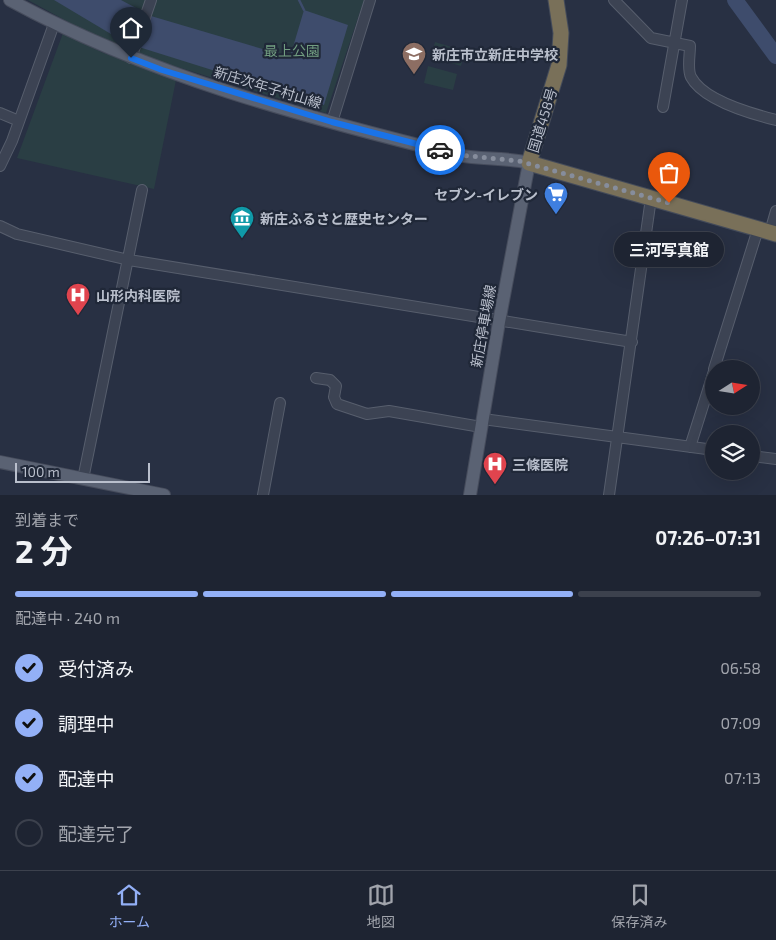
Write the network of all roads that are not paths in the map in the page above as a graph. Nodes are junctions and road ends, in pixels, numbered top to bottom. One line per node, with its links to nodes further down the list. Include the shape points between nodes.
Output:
1 (10, 0): 7 (main road, 新庄次年子村山線)
2 (151, 0): 9 (street)
3 (370, 0): 14 (street)
4 (556, 0): 15 (highway, 国道458号, via 561,33 559,65)
5 (614, 0): 8 (street, via 651,38)
6 (682, 0): 8 (street)
7 (54, 24): 9 (main road, 新庄次年子村山線); 13 (street)
8 (676, 37): 10 (street); 12 (street, via 690,46 690,76 700,89 745,112)
9 (131, 58): 14 (main road, 新庄次年子村山線)
10 (663, 108)
11 (0, 113): 13 (street)
12 (776, 120)
13 (19, 121): 16 (street)
14 (332, 122): 15 (main road, 新庄次年子村山線, via 460,155)
15 (529, 163): 18 (highway, 国道458号); 23 (main road, 新庄停車場線)
16 (0, 166)
17 (142, 190): 22 (street)
18 (651, 198): 21 (highway, 国道458号); 24 (street)
19 (776, 211): 21 (street)
20 (0, 226): 22 (street, via 17,234)
21 (768, 232): 25 (street)
22 (129, 260): 23 (street); 36 (street)
23 (499, 322): 24 (street); 29 (main road, 新庄停車場線)
24 (632, 342): 30 (street)
25 (718, 360)
26 (316, 378): 29 (street, via 330,380 336,386 334,397 337,404 367,414 389,411)
27 (705, 399): 31 (street)
28 (280, 403): 38 (street)
29 (482, 423): 30 (street); 39 (main road, 新庄停車場線)
30 (618, 439): 31 (street); 40 (street)
31 (690, 447): 32 (street)
32 (705, 449)
33 (760, 457): 34 (street)
34 (776, 459)
35 (0, 462): 36 (main road)
36 (83, 479): 37 (main road)
37 (164, 495)
38 (263, 495)
39 (470, 495)
40 (610, 495)

